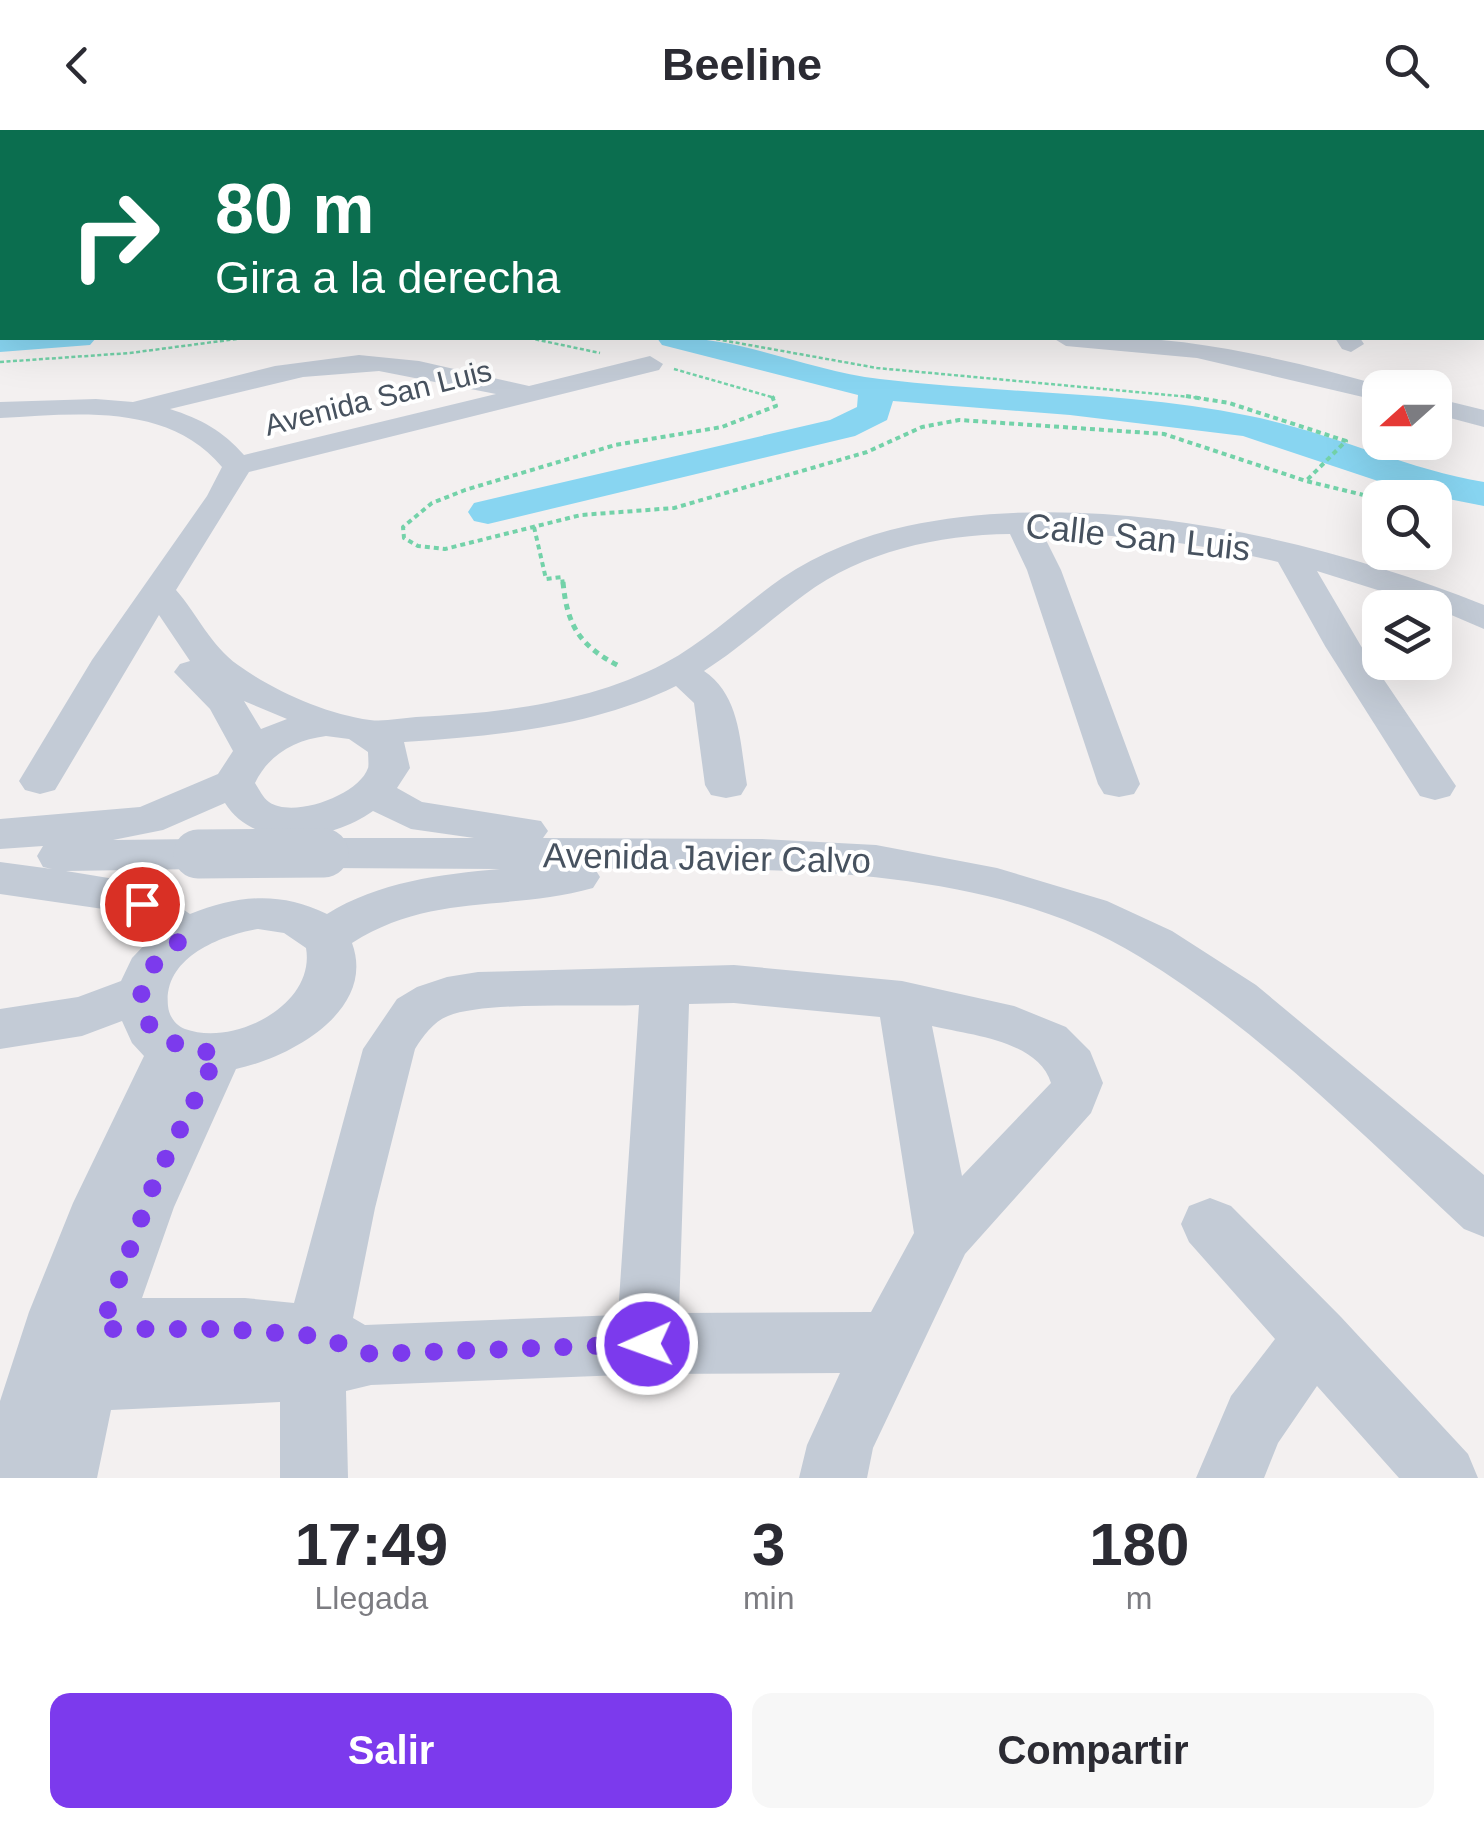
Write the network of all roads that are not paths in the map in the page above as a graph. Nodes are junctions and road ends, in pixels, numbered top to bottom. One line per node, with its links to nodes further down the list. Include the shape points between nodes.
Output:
1 (1093, 340): 3 (street, via 1196,350)
2 (650, 364): 4 (street, Avenida San Luis)
3 (1362, 385)
4 (530, 393): 6 (street, via 362,363); 9 (street, Avenida San Luis)
5 (0, 410): 6 (street)
6 (126, 411): 9 (street, via 212,436)
7 (1452, 411): 8 (street)
8 (1484, 419)
9 (237, 466): 12 (street)
10 (1021, 523): 11 (street, Calle San Luis, via 1160,533); 16 (street, Calle San Luis, via 914,533 840,558); 20 (street, via 1044,570)
11 (1290, 554): 13 (street, Calle San Luis, via 1394,580); 22 (street)
12 (150, 599): 14 (street); 15 (street)
13 (1484, 618)
14 (182, 645): 15 (street); 17 (street); 18 (street, via 226,702)
15 (112, 660): 19 (street)
16 (666, 677): 17 (street, Calle San Luis, via 593,701); 21 (street, via 705,689 713,703)
17 (368, 753): 18 (street, via 291,731); 23 (street, via 334,816); 25 (street, via 411,816)
18 (244, 767): 23 (street, via 240,801 257,815); 24 (street, via 148,820)
19 (40, 781)
20 (1119, 784)
21 (726, 785)
22 (1435, 786)
23 (284, 822): 28 (street)
24 (0, 834)
25 (695, 854): 26 (street, Avenida Javier Calvo, bridge); 30 (street, via 633,869 407,896 353,917); 36 (street, Avenida Javier Calvo, via 876,860 997,884 1091,913 1156,943 1238,998)
26 (0, 855)
27 (0, 878): 29 (street, via 129,896)
28 (258, 912): 29 (street); 30 (street, via 286,914)
29 (186, 935): 32 (street, via 156,962)
30 (326, 937): 35 (street, via 334,964 324,994 298,1023 260,1044)
31 (666, 984): 33 (street); 41 (street); 42 (street, via 442,996 400,1025 389,1049)
32 (142, 994): 34 (street, via 82,1016); 35 (street, via 154,1033)
33 (902, 1000): 38 (street); 38 (street, via 1014,1026 1048,1041 1072,1066 1077,1083 1072,1097)
34 (0, 1029)
35 (196, 1050): 43 (street, via 156,1178)
36 (1484, 1211)
37 (1210, 1224): 39 (street)
38 (944, 1236): 40 (street)
39 (1319, 1338): 48 (street, via 1276,1381 1238,1448); 49 (street)
40 (888, 1342): 41 (street); 47 (street, via 840,1445)
41 (647, 1344): 42 (street)
42 (333, 1353): 43 (street); 46 (street, via 310,1441)
43 (70, 1355): 44 (street); 45 (street)
44 (14, 1478)
45 (63, 1478)
46 (314, 1478)
47 (832, 1478)
48 (1230, 1478)
49 (1444, 1478)

